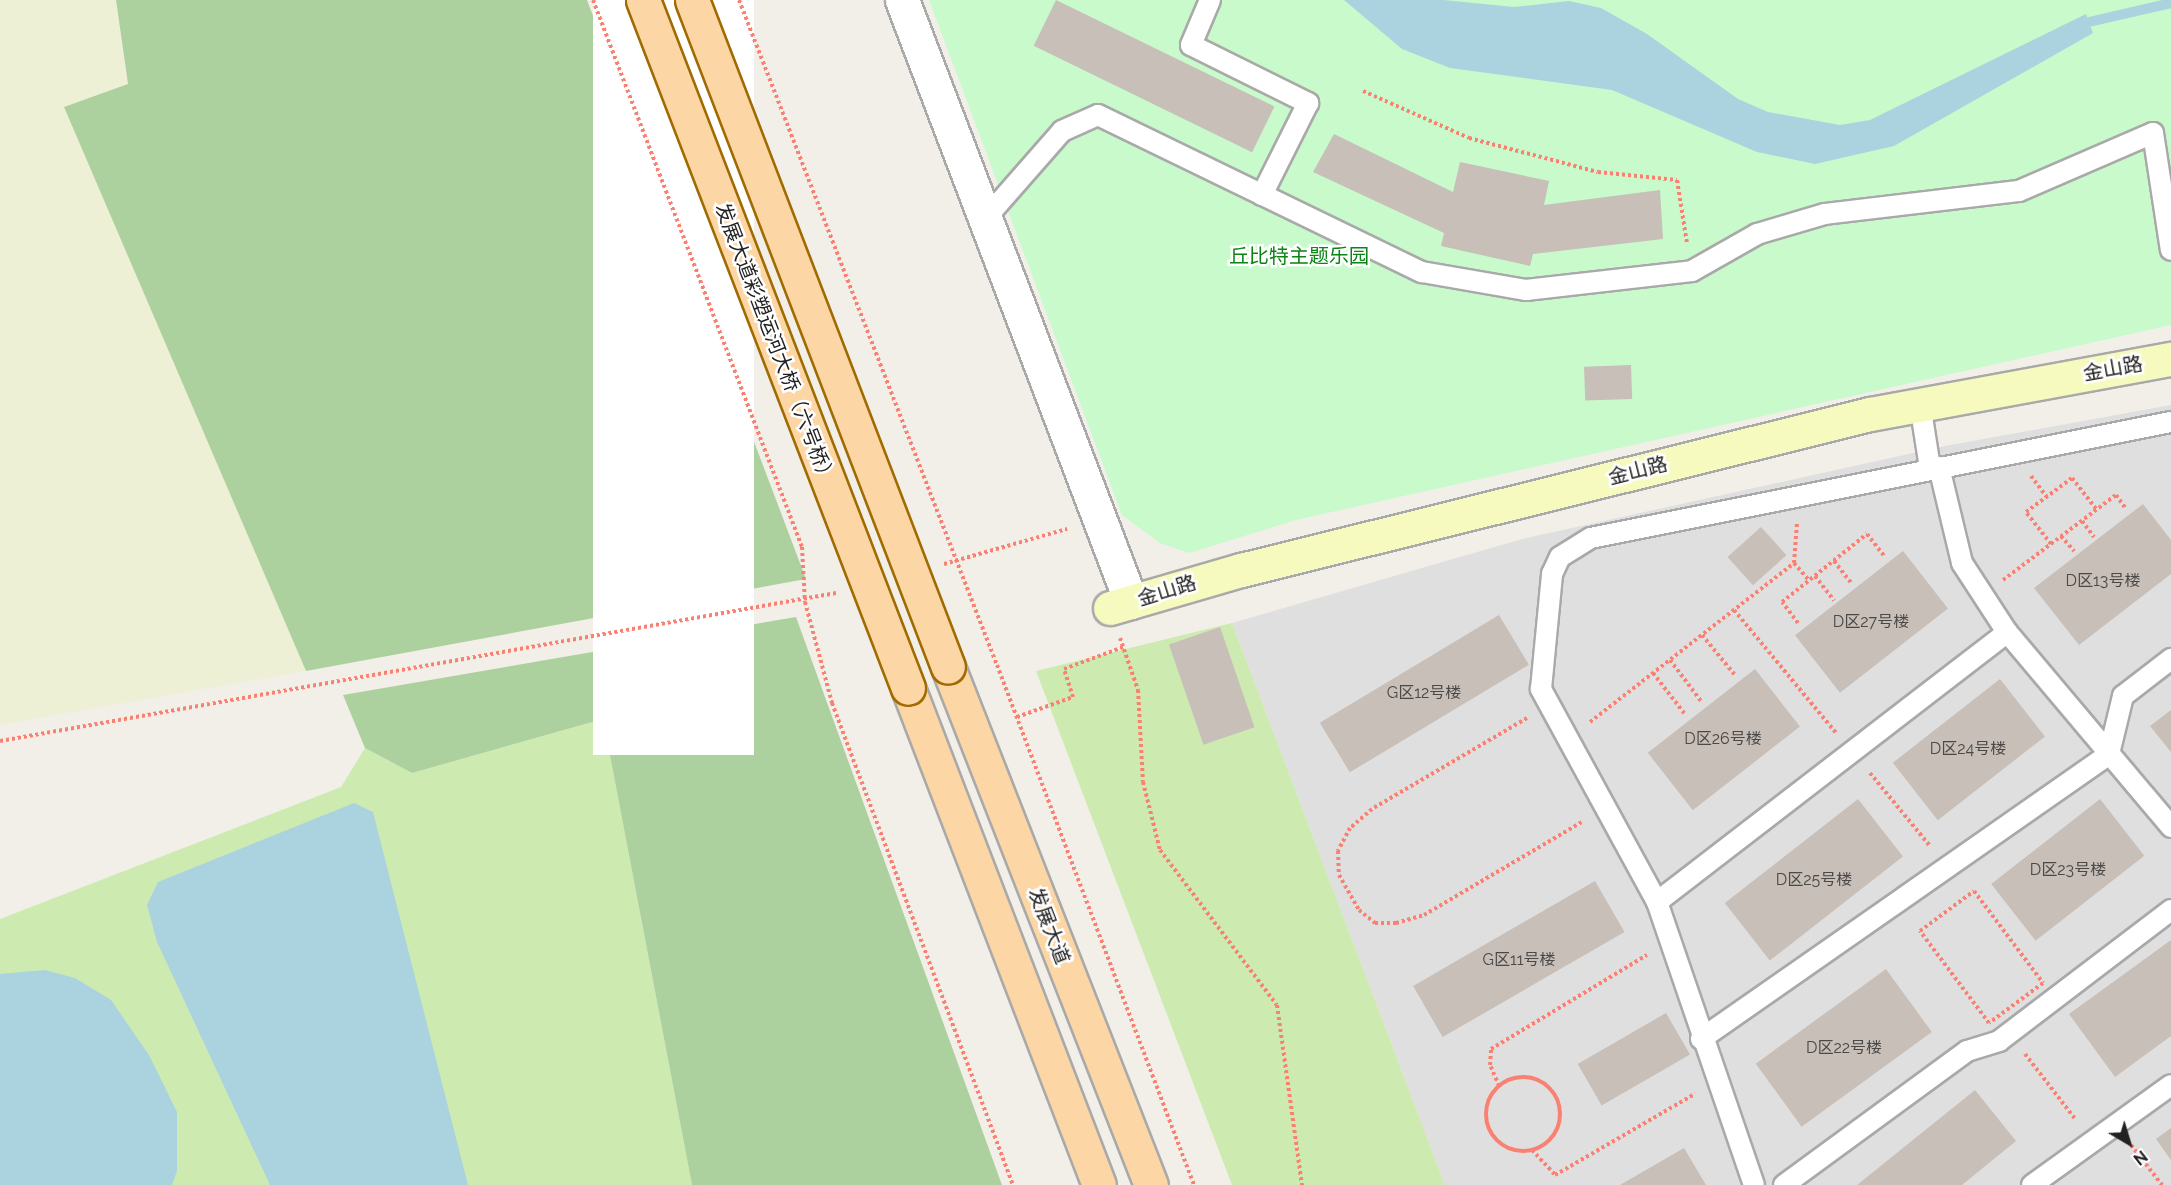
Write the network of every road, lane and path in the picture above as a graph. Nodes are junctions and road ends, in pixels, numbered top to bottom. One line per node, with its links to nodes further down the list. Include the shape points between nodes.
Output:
1 (593, 0): 35 (path, via 802,547)
2 (643, 0): 67 (main road, 发展大道彩塑运河大桥（六号桥）, bridge)
3 (692, 0): 68 (main road, 发展大道, bridge)
4 (739, 0): 48 (path, bridge)
5 (902, 0): 9 (street)
6 (1210, 0): 8 (lane, via 1191,45 1308,103)
7 (1363, 91): 11 (path, via 1469,138 1598,172 1677,180)
8 (1262, 195): 9 (lane, via 1098,115 1062,131); 11 (lane, via 1395,261 1474,284 1526,290)
9 (985, 219): 19 (street)
10 (2171, 250): 11 (lane, via 2153,133 2019,191 1792,220)
11 (1692, 271)
12 (2171, 359): 13 (street, 金山路)
13 (1920, 404): 15 (lane); 36 (street, 金山路, via 1240,570)
14 (2171, 422): 15 (lane)
15 (1934, 467): 16 (lane); 33 (lane, via 1962,563)
16 (1800, 495): 27 (path); 46 (lane, via 1573,545 1552,574 1541,689)
17 (2096, 509): 18 (path, via 2115,495); 20 (path); 23 (path, via 2072,478 2026,512)
18 (2126, 509)
19 (1098, 517): 28 (path, via 1028,543); 36 (street)
20 (2082, 521): 21 (path); 22 (path)
21 (2061, 536): 23 (path); 24 (path)
22 (2094, 537)
23 (2051, 544): 33 (path)
24 (2074, 551)
25 (1885, 557): 26 (path, via 1867,534)
26 (1834, 561): 29 (path); 31 (path)
27 (1794, 563): 30 (path); 39 (path)
28 (940, 565)
29 (1815, 576): 30 (path); 34 (path)
30 (1809, 580): 37 (path, via 1782,602)
31 (1851, 583)
32 (850, 589): 35 (path)
33 (1983, 596): 38 (lane)
34 (1834, 600)
35 (805, 602): 50 (path); 66 (path, via 832,703)
36 (1120, 605): 40 (path)
37 (1798, 623)
38 (2007, 632): 51 (lane); 55 (lane)
39 (1702, 635): 42 (path); 44 (path)
40 (1124, 647): 48 (path, via 1064,669 1073,697); 70 (path, via 1138,690 1143,782 1160,850 1277,1005)
41 (2171, 659): 51 (lane, via 2123,696)
42 (1670, 660): 43 (path); 45 (path)
43 (1653, 673): 47 (path); 49 (path)
44 (1734, 675)
45 (1701, 700)
46 (1550, 705): 49 (lane); 52 (path, via 1372,809 1350,828 1338,851 1339,875 1359,910 1375,923 1424,915)
47 (1684, 713)
48 (1017, 717): 69 (path)
49 (1568, 739): 52 (lane)
50 (0, 741)
51 (2109, 754): 53 (lane); 59 (lane)
52 (1606, 807): 55 (lane)
53 (2171, 827)
54 (1974, 891): 54 (path, via 1920,931 1989,1023 2043,982)
55 (1657, 902): 57 (lane)
56 (2171, 910): 58 (lane)
57 (1670, 942): 59 (lane); 62 (path, via 1491,1049 1490,1065)
58 (2009, 1033): 64 (path); 72 (lane, via 1967,1051)
59 (1701, 1039): 60 (lane)
60 (1716, 1082): 65 (path, via 1555,1175); 71 (lane)
61 (2171, 1085): 63 (lane)
62 (1499, 1086): 65 (path, via 1487,1107 1490,1131 1508,1148); 65 (path, via 1535,1079 1559,1103 1555,1132)
63 (2116, 1125): 64 (lane); 74 (path)
64 (2093, 1142): 73 (lane)
65 (1532, 1150)
66 (1013, 1185)
67 (1099, 1185)
68 (1151, 1185)
69 (1194, 1185)
70 (1302, 1185)
71 (1754, 1185)
72 (1784, 1185)
73 (2032, 1185)
74 (2162, 1185)

